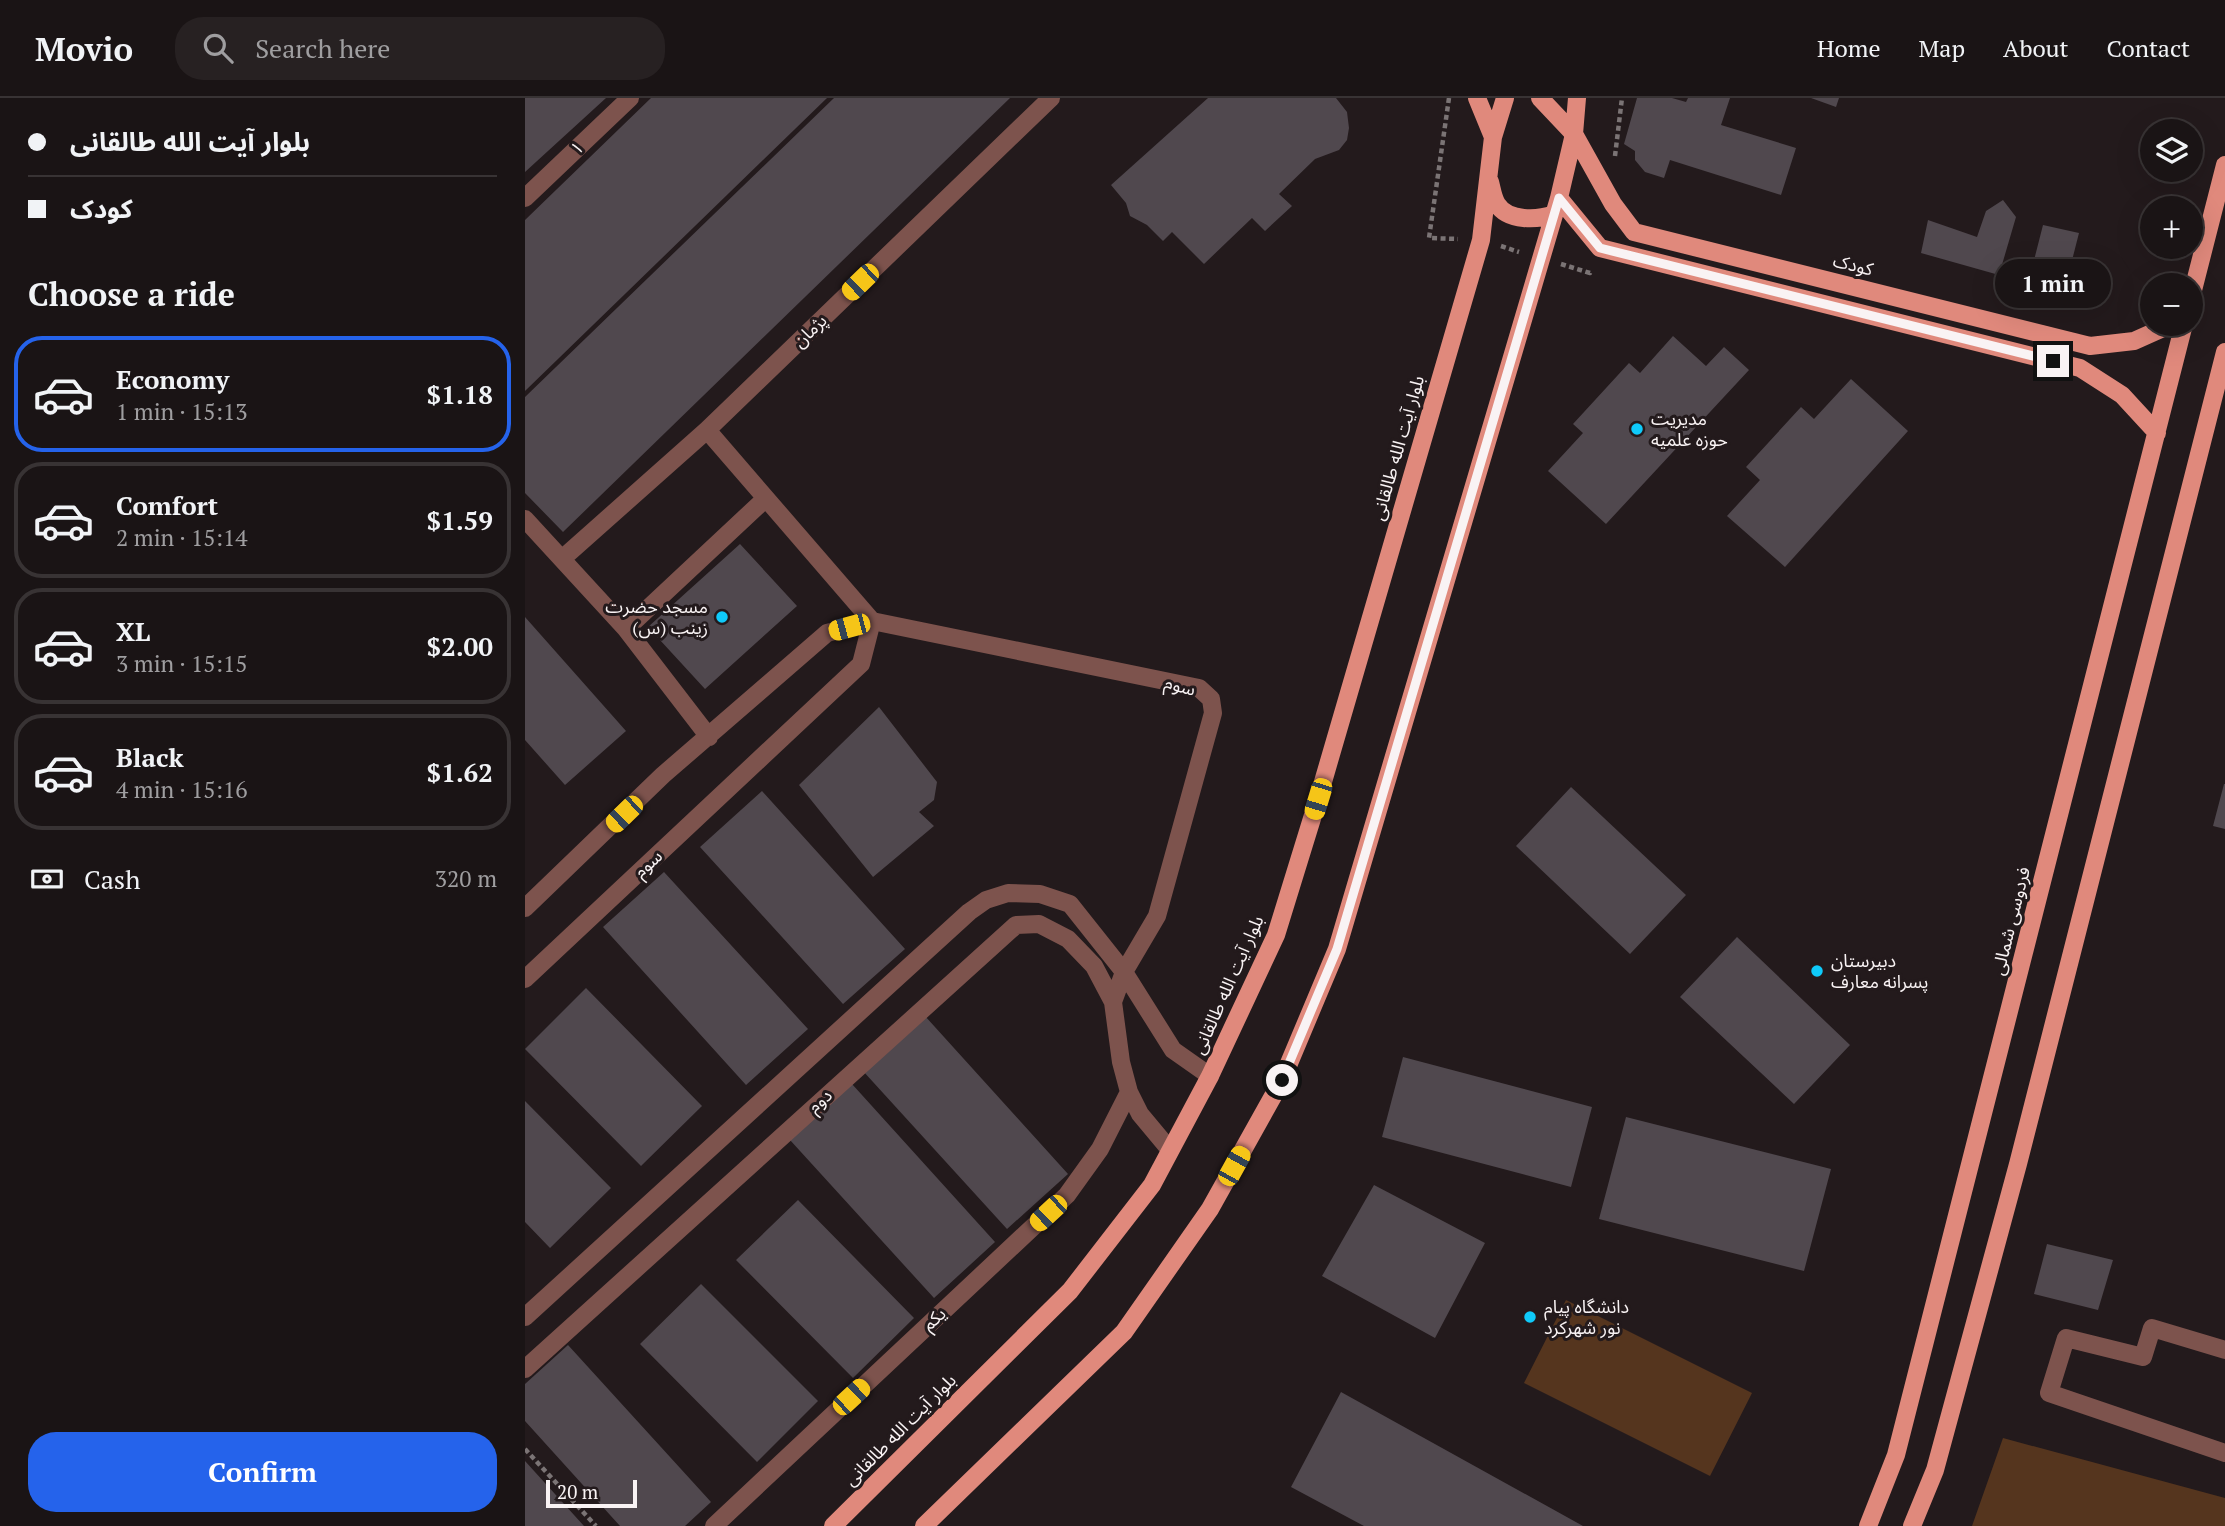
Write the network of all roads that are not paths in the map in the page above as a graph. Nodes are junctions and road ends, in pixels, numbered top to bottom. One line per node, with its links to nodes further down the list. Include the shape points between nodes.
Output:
1 (630, 98): 11 (street, ۱)
2 (1051, 98): 17 (street, پژمان)
3 (1477, 98): 8 (main road)
4 (1505, 98): 8 (main road, بلوار آیت الله طالقانی)
5 (1540, 98): 7 (main road, کودک)
6 (1577, 98): 7 (main road)
7 (1574, 134): 12 (main road); 14 (main road, کودک, via 1634,232 2090,346)
8 (1493, 137): 10 (main road, بلوار آیت الله طالقانی)
9 (2225, 165): 13 (main road)
10 (1489, 175): 12 (main road, via 1496,203 1503,211 1532,219); 31 (main road, بلوار آیت الله طالقانی, via 1481,240 1276,935)
11 (525, 198)
12 (1557, 206): 18 (main road, via 1600,248 2080,368 2122,394); 40 (main road, via 1337,949 1282,1080 1210,1209 1124,1332)
13 (2197, 273)
14 (2145, 336)
15 (2181, 336): 18 (main road, فردوسی شمالی)
16 (2225, 352): 42 (main road, via 2015,1178 1935,1470)
17 (707, 430): 19 (street); 21 (street, پژمان)
18 (2157, 433): 41 (main road, فردوسی شمالی, via 1896,1455)
19 (765, 499): 22 (street); 23 (street)
20 (525, 519): 21 (street)
21 (563, 558): 23 (street)
22 (872, 621): 24 (street, سوم, via 827,633); 28 (street, سوم, via 1199,688 1211,699 1213,713 1157,916); 29 (street, سوم, via 861,664)
23 (626, 629): 24 (street)
24 (709, 737): 26 (street, سوم)
25 (1008, 893): 27 (street, via 1021,906); 28 (street, via 1040,894 1070,905); 34 (street, via 969,912)
26 (525, 908)
27 (1016, 925): 30 (street, via 1039,924 1068,939 1094,966); 36 (street, دوم)
28 (1124, 972): 30 (street, سوم); 31 (street, via 1173,1050)
29 (525, 979)
30 (1113, 1002): 32 (street)
31 (1210, 1076): 33 (main road, بلوار آیت الله طالقانی)
32 (1129, 1092): 33 (street, via 1140,1114); 38 (street, یکم, via 1100,1149 1067,1195)
33 (1170, 1150): 39 (main road, بلوار آیت الله طالقانی, via 1152,1185 1070,1291)
34 (525, 1317)
35 (2225, 1350): 37 (street, via 2152,1328 2143,1357 2066,1338 2049,1393)
36 (525, 1369)
37 (2225, 1453)
38 (714, 1526)
39 (833, 1526)
40 (923, 1526)
41 (1868, 1526)
42 (1912, 1526)

